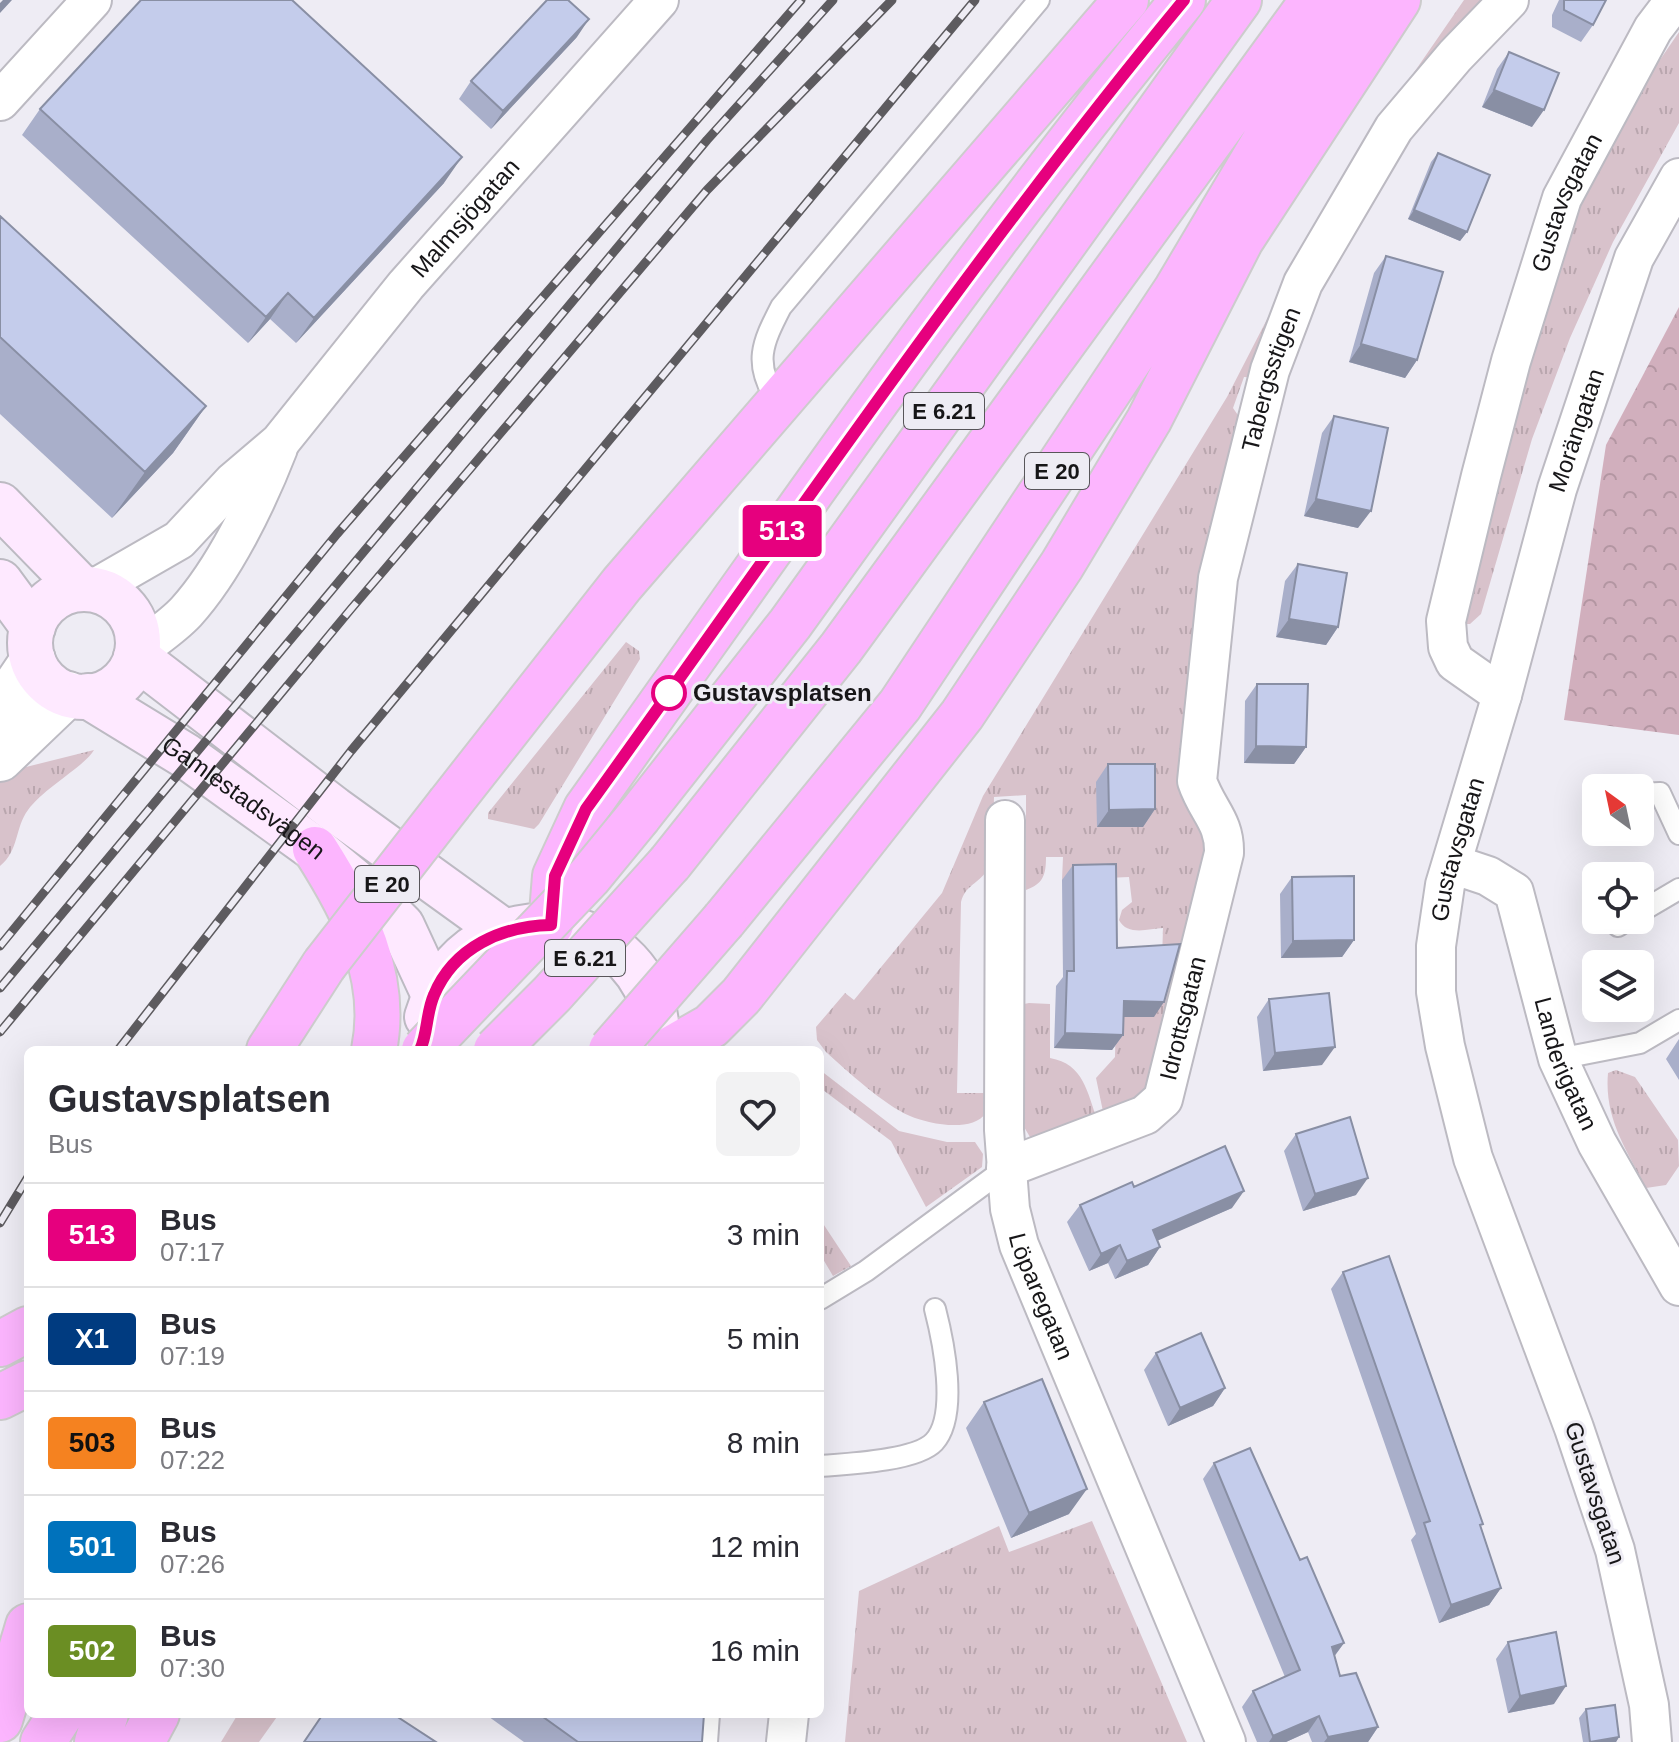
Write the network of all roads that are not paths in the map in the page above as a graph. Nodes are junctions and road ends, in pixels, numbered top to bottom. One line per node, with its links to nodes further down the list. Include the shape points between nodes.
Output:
1 (92, 0): 12 (street)
2 (659, 0): 15 (street, Malmsjögatan, via 406,285)
3 (1039, 0): 14 (lane, via 781,307 763,342 761,369)
4 (1126, 0): 14 (highway, E 20)
5 (1183, 0): 33 (highway, via 884,389 586,809 555,876)
6 (1239, 0): 40 (highway, E 6.21, bridge, via 790,624 589,877)
7 (1313, 0): 41 (highway, E 6.21, bridge, via 841,648 670,863)
8 (1359, 0): 42 (highway, E 20, bridge, via 1280,115 1176,290 900,705)
9 (1398, 0): 44 (highway, via 1241,240 1149,420 1062,565 962,715 741,996 711,1026)
10 (1509, 0): 26 (street, Tabergsstigen, via 1394,128 1303,283 1270,370 1218,578 1197,781)
11 (1675, 0): 22 (street, Gustavsgatan, via 1653,29 1562,198 1481,476 1446,621 1448,647 1455,662)
12 (0, 101)
13 (1679, 178): 22 (street, Morängatan, via 1634,258 1557,489)
14 (777, 401): 37 (highway, E 20, bridge, via 622,584 450,803 324,965)
15 (280, 442): 18 (street, Malmsjögatan, via 233,482 179,540); 20 (street, Malmsjögatan, via 260,493 209,580 185,613)
16 (0, 505): 18 (main road)
17 (0, 582): 19 (main road, Gamlestadsvägen)
18 (87, 589): 19 (main road, via 51,601); 20 (main road, via 116,599 128,612 136,627)
19 (33, 644): 21 (main road, Gamlestadsvägen, via 46,681); 23 (street)
20 (137, 654): 21 (main road, via 119,684); 34 (main road, Gamlestadsvägen, via 334,809)
21 (78, 695): 24 (street); 29 (main road, Gamlestadsvägen, via 154,733)
22 (1502, 695): 30 (street, Gustavsgatan)
23 (0, 709)
24 (0, 759)
25 (1654, 793): 28 (lane, via 1660,793)
26 (1216, 819): 46 (street, Idrottsgatan, via 1225,831 1224,853 1163,1099 1145,1115)
27 (1005, 820): 46 (street, Löparegatan)
28 (1679, 834)
29 (315, 849): 35 (main road, Gamlestadsvägen, via 402,926); 38 (highway, via 343,893 373,970 379,997)
30 (1452, 864): 45 (street, Landerigatan, via 1514,892); 68 (street, Gustavsgatan, via 1439,909 1436,946 1436,992 1445,1046 1473,1158 1615,1550 1649,1705)
31 (1679, 889): 32 (lane)
32 (1654, 904)
33 (551, 925): 34 (main road); 43 (main road, via 603,942 630,965 650,998)
34 (503, 931): 35 (main road, via 463,956)
35 (434, 995): 39 (main road)
36 (1679, 1020): 45 (lane, via 1640,1043)
37 (272, 1046)
38 (374, 1046)
39 (423, 1046)
40 (425, 1046)
41 (500, 1046)
42 (614, 1046)
43 (657, 1046)
44 (676, 1046)
45 (1558, 1059): 47 (street, Landerigatan, via 1597,1143)
46 (1006, 1168): 48 (lane); 67 (street, Löparegatan, via 1019,1245)
47 (1679, 1286)
48 (824, 1297)
49 (935, 1309): 54 (lane, via 947,1354 943,1426 934,1442 892,1457)
50 (24, 1331): 51 (highway)
51 (0, 1344)
52 (24, 1385): 53 (highway)
53 (0, 1397)
54 (824, 1466)
55 (24, 1639): 61 (highway)
56 (58, 1718): 62 (highway)
57 (105, 1718): 63 (highway)
58 (155, 1718): 64 (highway)
59 (709, 1718): 65 (lane)
60 (789, 1718): 66 (street)
61 (0, 1720)
62 (43, 1742)
63 (97, 1742)
64 (142, 1742)
65 (707, 1742)
66 (786, 1742)
67 (1226, 1742)
68 (1652, 1742)

